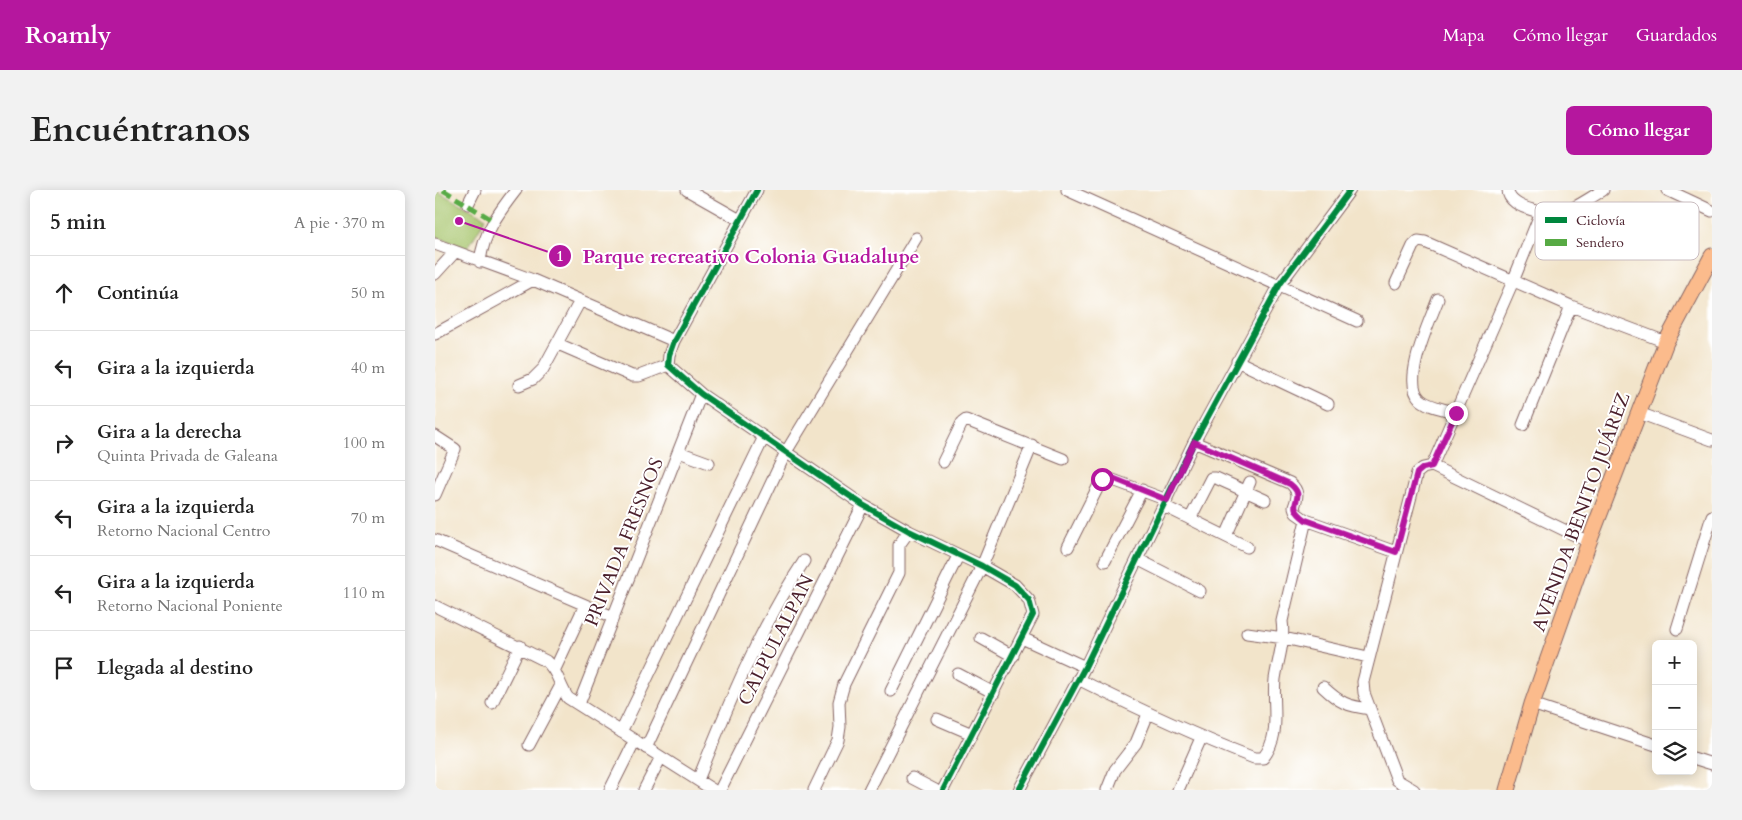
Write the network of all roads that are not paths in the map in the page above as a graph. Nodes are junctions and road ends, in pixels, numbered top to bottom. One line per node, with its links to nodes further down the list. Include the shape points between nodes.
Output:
1 (475, 190): 12 (street)
2 (516, 190): 22 (street, via 494,220 484,240)
3 (687, 190): 16 (street)
4 (757, 190): 16 (street)
5 (1067, 190): 27 (street)
6 (1350, 190): 27 (street)
7 (1508, 190): 14 (street, via 1513,202)
8 (1603, 190): 10 (street)
9 (1667, 190): 11 (street)
10 (1582, 202)
11 (1693, 202)
12 (467, 204)
13 (1699, 205): 15 (street)
14 (1535, 210)
15 (1712, 211)
16 (740, 220): 33 (street)
17 (1535, 227): 25 (street)
18 (916, 238): 50 (street)
19 (435, 244): 20 (street)
20 (455, 252): 22 (street); 23 (street)
21 (1712, 256): 34 (main road, AVENIDA BENITO JUÁREZ)
22 (480, 262): 24 (street)
23 (435, 274)
24 (533, 280): 29 (street); 32 (street)
25 (1514, 280): 26 (street, via 1418,241); 30 (street); 41 (street)
26 (1395, 283)
27 (1279, 284): 31 (street); 36 (street)
28 (1438, 299): 41 (street, via 1414,368 1413,385 1422,401)
29 (580, 301): 33 (street); 35 (street)
30 (1571, 306): 34 (street); 43 (street)
31 (1357, 321)
32 (435, 334)
33 (674, 341): 37 (street)
34 (1666, 342): 42 (main road, AVENIDA BENITO JUÁREZ)
35 (558, 344): 37 (street, via 632,376); 38 (street, via 543,369 533,379)
36 (1237, 362): 40 (street); 47 (street)
37 (668, 365): 39 (street)
38 (519, 385)
39 (701, 394): 45 (street); 49 (street, PRIVADA FRESNOS)
40 (1328, 404)
41 (1456, 413): 54 (street)
42 (1639, 413): 46 (street); 67 (main road, AVENIDA BENITO JUÁREZ)
43 (1523, 425)
44 (435, 436): 57 (street, via 455,448)
45 (764, 437): 50 (street); 102 (street)
46 (1712, 440)
47 (1194, 442): 59 (street); 63 (street, via 1290,484 1298,497 1294,507)
48 (1032, 445): 51 (street); 52 (street, via 966,420); 75 (street)
49 (679, 452): 53 (street); 79 (street, PRIVADA FRESNOS)
50 (786, 452): 60 (street); 108 (street)
51 (1063, 459)
52 (943, 462)
53 (709, 463)
54 (1432, 466): 67 (street); 70 (street, via 1417,473)
55 (1248, 486): 58 (street); 62 (street, via 1211,478); 65 (street)
56 (1142, 490): 59 (street); 68 (street, via 1110,477 1102,479); 74 (street)
57 (435, 495)
58 (1265, 500)
59 (1166, 503): 62 (street); 72 (street)
60 (863, 505): 64 (street); 116 (street, CALPULALPAN)
61 (1712, 516): 80 (street)
62 (1189, 519): 65 (street)
63 (1306, 520): 70 (street); 84 (street, via 1283,614)
64 (909, 531): 71 (street); 117 (street, via 899,545 899,573 844,684 839,702 838,740)
65 (1226, 536): 69 (street)
66 (435, 540): 77 (street)
67 (1589, 542): 98 (main road, AVENIDA BENITO JUÁREZ)
68 (1068, 547)
69 (1247, 547)
70 (1396, 552): 87 (street)
71 (958, 556): 75 (street); 94 (street)
72 (1139, 560): 76 (street); 88 (street)
73 (804, 561): 113 (street, via 778,601 742,670)
74 (1105, 561)
75 (982, 566): 83 (street, via 1015,586 1029,600 1033,615); 118 (street)
76 (1200, 591)
77 (585, 605): 79 (street); 89 (street)
78 (435, 606): 85 (street)
79 (613, 618): 97 (street, PRIVADA FRESNOS)
80 (1677, 629)
81 (1247, 633): 84 (street)
82 (981, 638): 86 (street)
83 (1022, 638): 86 (street); 88 (street)
84 (1284, 638): 87 (street); 104 (street, via 1275,679 1277,717 1269,750 1263,758 1254,758)
85 (520, 646): 89 (street); 96 (street)
86 (1013, 656): 95 (street)
87 (1368, 657): 99 (street, via 1363,693)
88 (1085, 667): 91 (street)
89 (555, 669): 92 (street)
90 (958, 674): 95 (street)
91 (1078, 679): 100 (street); 121 (street)
92 (560, 687): 97 (street, via 567,698); 107 (street)
93 (1323, 687): 99 (street, via 1348,706)
94 (891, 690)
95 (994, 693): 103 (street)
96 (492, 703)
97 (579, 704): 102 (street)
98 (1533, 704): 106 (street); 125 (main road, AVENIDA BENITO JUÁREZ)
99 (1370, 709): 124 (street, via 1397,780)
100 (1148, 714): 104 (street); 122 (street, via 1136,743 1115,770)
101 (937, 719): 103 (street)
102 (621, 732): 105 (street)
103 (972, 734): 120 (street)
104 (1201, 738): 123 (street)
105 (635, 740): 108 (street); 114 (street)
106 (1652, 744)
107 (529, 745)
108 (646, 748): 109 (street)
109 (661, 757): 113 (street); 115 (street)
110 (1697, 759): 111 (street)
111 (1712, 764)
112 (912, 778): 119 (street)
113 (698, 780): 116 (street)
114 (610, 790)
115 (643, 790)
116 (713, 790)
117 (814, 790)
118 (869, 790)
119 (935, 790)
120 (943, 790)
121 (1019, 790)
122 (1107, 790)
123 (1178, 790)
124 (1414, 790)
125 (1507, 790)

